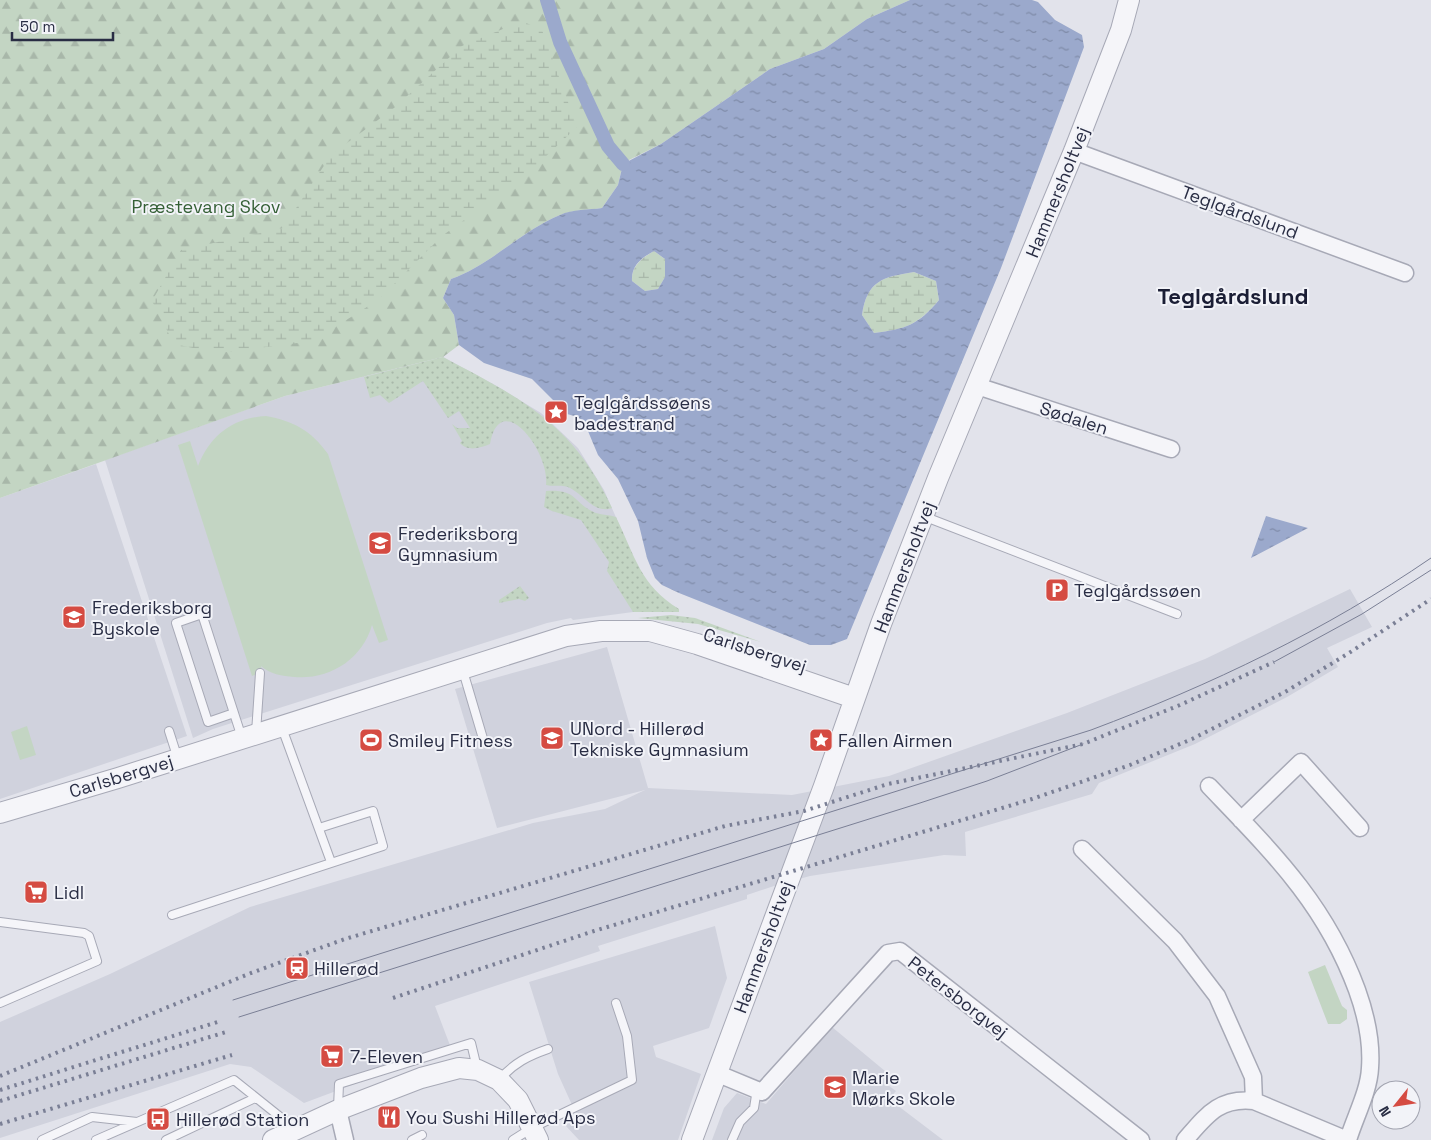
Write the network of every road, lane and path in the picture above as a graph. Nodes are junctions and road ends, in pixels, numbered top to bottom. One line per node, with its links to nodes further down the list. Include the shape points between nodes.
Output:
1 (1129, 0): 2 (street, Hammersholtvej, via 1121,30)
2 (1074, 151): 3 (street, Teglgårdslund); 4 (street, Hammersholtvej)
3 (1406, 273)
4 (978, 386): 5 (street, Sødalen); 6 (street, Hammersholtvej)
5 (1171, 449)
6 (923, 516): 7 (lane); 10 (street, Hammersholtvej)
7 (1177, 614)
8 (462, 669): 10 (street, Carlsbergvej, via 566,636 601,630 650,631); 12 (street, Carlsbergvej); 15 (lane)
9 (260, 673): 14 (lane)
10 (857, 691): 30 (street, Hammersholtvej)
11 (234, 713): 11 (lane, via 202,614 176,623 208,722); 14 (lane)
12 (281, 726): 14 (street, Carlsbergvej); 20 (lane)
13 (169, 730): 16 (lane)
14 (249, 736): 16 (street, Carlsbergvej)
15 (484, 742)
16 (178, 759): 18 (street, Carlsbergvej)
17 (1209, 786): 19 (street)
18 (0, 813)
19 (1241, 820): 21 (street, via 1301,762); 51 (street, via 1285,865 1332,933 1364,1011 1370,1070)
20 (319, 828): 23 (lane); 23 (lane, via 373,811 383,846)
21 (1360, 828)
22 (1082, 849): 34 (street, via 1175,941 1217,996 1253,1077)
23 (331, 862): 24 (lane)
24 (172, 915)
25 (0, 922): 27 (lane, via 84,933 97,961)
26 (616, 1002): 38 (lane, via 627,1036 632,1080)
27 (0, 1004)
28 (548, 1049): 31 (lane, via 527,1056)
29 (478, 1070): 31 (street); 35 (street, via 458,1068); 35 (lane, via 471,1043 414,1059 339,1084)
30 (716, 1073): 32 (street); 47 (street, Hammersholtvej)
31 (499, 1080): 38 (street, via 518,1100)
32 (756, 1090): 48 (lane, via 754,1108 740,1122); 49 (street, Petersborgvej, via 762,1092 888,953 900,951)
33 (255, 1098): 36 (lane, via 234,1080); 37 (lane); 42 (lane)
34 (1254, 1101): 50 (street, via 1239,1100 1214,1109); 51 (street)
35 (338, 1110): 37 (street); 44 (street)
36 (138, 1122): 40 (lane, via 92,1117); 41 (lane)
37 (295, 1128): 43 (street)
38 (535, 1134): 46 (lane)
39 (422, 1135): 45 (lane)
40 (42, 1140)
41 (96, 1140)
42 (166, 1140)
43 (273, 1140)
44 (345, 1140)
45 (412, 1140)
46 (513, 1140)
47 (692, 1140)
48 (732, 1140)
49 (1141, 1140)
50 (1185, 1140)
51 (1347, 1140)

